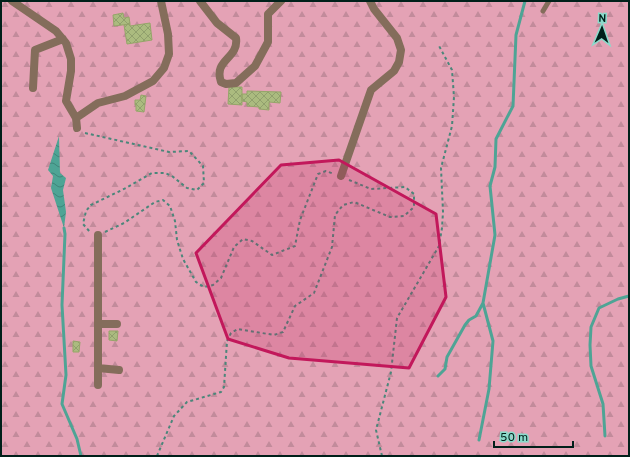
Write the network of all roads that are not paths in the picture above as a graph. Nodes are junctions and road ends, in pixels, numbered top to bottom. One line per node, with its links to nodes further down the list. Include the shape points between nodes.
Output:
1 (12, 1): 8 (street)
2 (161, 1): 10 (street, via 169,54 164,68 153,81 125,96 98,103)
3 (200, 1): 4 (street, via 217,23 236,38 235,51 222,64 219,77 221,82 226,84 236,83 255,66 268,42 268,14)
4 (281, 1)
5 (370, 1): 12 (street, via 397,38 401,50 394,71 371,90)
6 (549, 1): 7 (lane)
7 (543, 10)
8 (63, 38): 9 (street, via 35,50); 10 (street, via 71,59 66,101)
9 (33, 88)
10 (76, 118): 11 (street)
11 (77, 128)
12 (341, 176)
13 (98, 235): 14 (street)
14 (98, 324): 15 (street); 16 (street)
15 (117, 324)
16 (98, 368): 17 (street); 18 (street)
17 (119, 370)
18 (98, 385)

